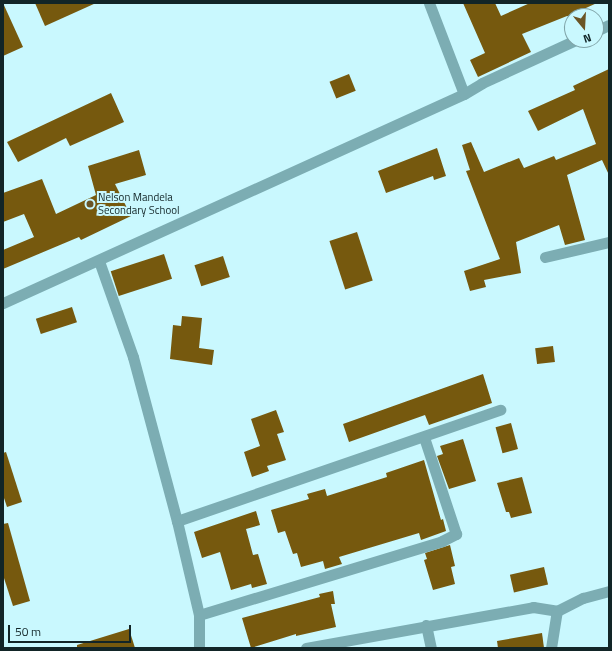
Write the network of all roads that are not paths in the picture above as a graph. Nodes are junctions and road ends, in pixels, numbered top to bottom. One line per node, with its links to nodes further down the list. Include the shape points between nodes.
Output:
1 (430, 3): 3 (street)
2 (564, 45): 3 (street, via 482,82)
3 (464, 94): 6 (street)
4 (609, 242): 5 (street)
5 (545, 257)
6 (98, 261): 7 (street); 10 (street, via 133,357)
7 (3, 303)
8 (500, 410): 9 (street)
9 (424, 436): 10 (street); 13 (street, via 456,534 442,541)
10 (177, 521): 13 (street)
11 (609, 591): 12 (street, via 583,598)
12 (557, 611): 14 (street, via 533,607); 19 (street)
13 (199, 615): 16 (street)
14 (426, 626): 15 (street); 18 (street)
15 (326, 646): 17 (street)
16 (199, 648)
17 (306, 648)
18 (431, 648)
19 (551, 648)

